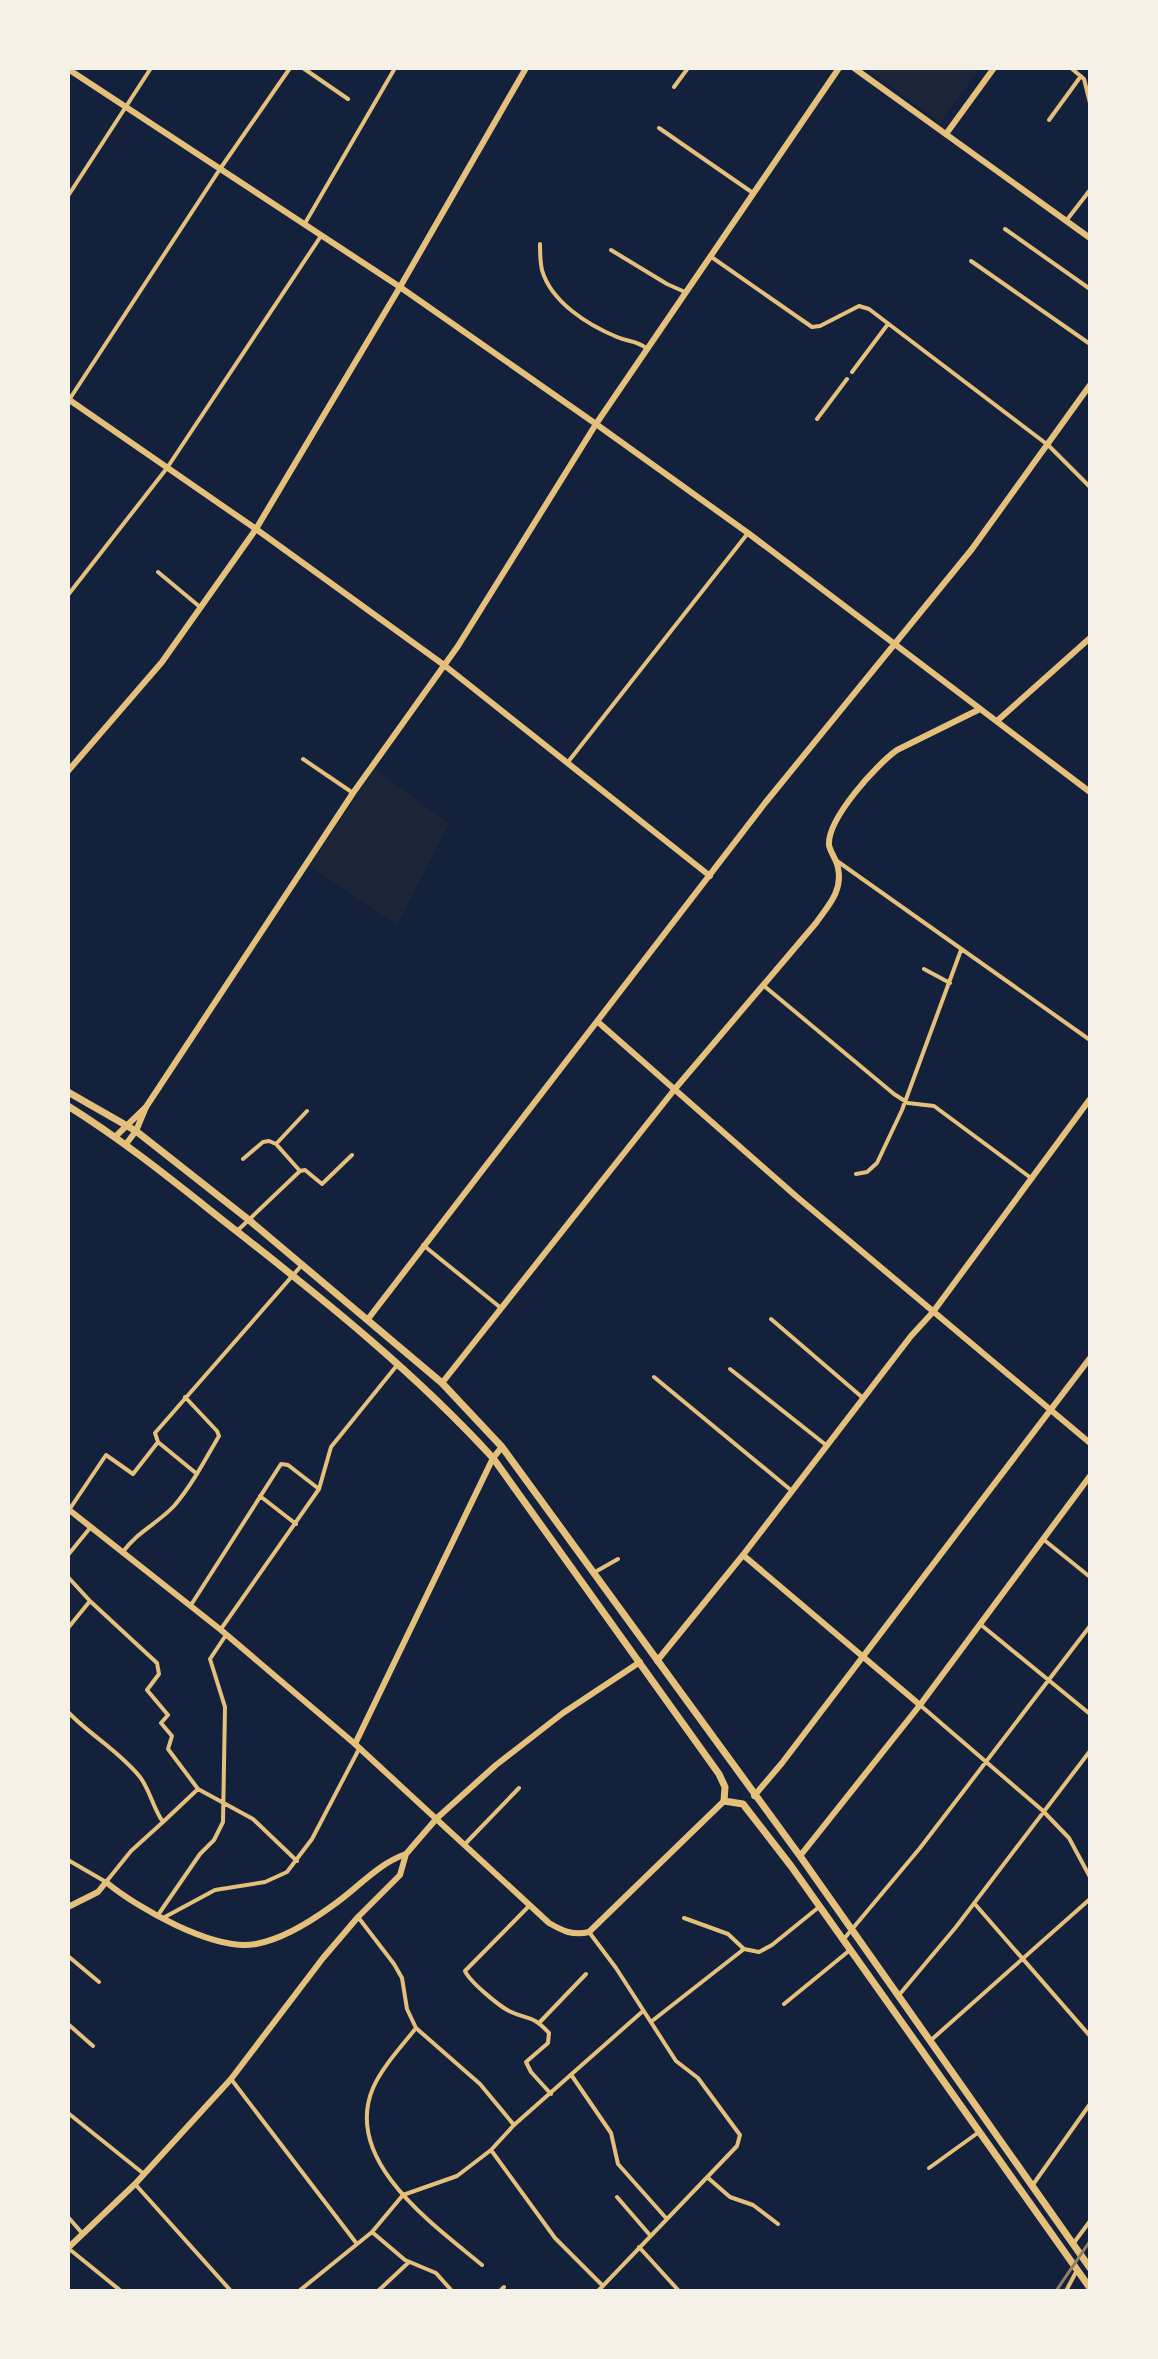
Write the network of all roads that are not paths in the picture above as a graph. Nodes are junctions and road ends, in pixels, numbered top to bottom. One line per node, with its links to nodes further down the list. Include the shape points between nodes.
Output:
1 (151, 68): 16 (street)
2 (290, 68): 20 (street)
3 (303, 68): 14 (street)
4 (395, 68): 25 (street)
5 (526, 68): 33 (street)
6 (688, 68): 13 (street)
7 (839, 68): 22 (street)
8 (854, 68): 19 (street)
9 (994, 68): 19 (street)
10 (1071, 68): 12 (street)
11 (68, 69): 16 (street)
12 (1081, 76): 15 (street); 17 (street)
13 (674, 87)
14 (348, 99)
15 (1090, 103)
16 (127, 106): 20 (street); 23 (street)
17 (1049, 120)
18 (659, 128): 22 (street)
19 (946, 134): 24 (street)
20 (220, 169): 25 (street); 42 (street)
21 (1090, 190): 24 (street)
22 (753, 193): 31 (street)
23 (68, 196)
24 (1066, 221): 28 (street)
25 (304, 225): 27 (street)
26 (1005, 229): 34 (street)
27 (321, 236): 33 (street); 46 (street)
28 (1090, 238)
29 (540, 244): 38 (street, via 543,273 567,306 599,329)
30 (611, 250): 35 (street)
31 (710, 256): 35 (street); 36 (street, via 812,327 859,306)
32 (971, 261): 37 (street)
33 (400, 287): 44 (street); 48 (street)
34 (1090, 289)
35 (686, 292): 38 (street)
36 (888, 324): 39 (street); 45 (street)
37 (1090, 344)
38 (648, 349): 44 (street)
39 (852, 372)
40 (847, 379): 43 (street)
41 (1090, 385): 45 (street)
42 (68, 400): 46 (street)
43 (817, 419)
44 (596, 424): 49 (street); 55 (street)
45 (1048, 445): 47 (street); 54 (street, via 972,549)
46 (167, 468): 48 (street); 51 (street)
47 (1090, 487)
48 (256, 529): 52 (street); 55 (street)
49 (748, 533): 54 (street); 59 (street)
50 (158, 572): 52 (street)
51 (68, 595)
52 (202, 608): 60 (street)
53 (1089, 642): 57 (street)
54 (893, 643): 56 (street); 66 (street)
55 (444, 665): 59 (street); 62 (street)
56 (980, 709): 57 (street); 63 (street, via 888,757 837,822 829,844)
57 (997, 721): 61 (street)
58 (303, 759): 62 (street)
59 (568, 762): 66 (street)
60 (68, 771)
61 (1090, 792)
62 (353, 793): 78 (street)
63 (836, 860): 64 (street); 65 (street)
64 (838, 868): 65 (street); 70 (street, via 833,899)
65 (847, 868): 67 (street)
66 (710, 876): 71 (street)
67 (963, 951): 69 (street); 72 (street)
68 (924, 969): 69 (street)
69 (950, 983): 76 (street)
70 (763, 985): 73 (street); 76 (street)
71 (598, 1022): 73 (street); 92 (street)
72 (1090, 1040)
73 (674, 1090): 95 (street); 96 (street)
74 (68, 1092): 80 (main road)
75 (1090, 1099): 89 (street)
76 (909, 1103): 88 (street, via 877,1163); 89 (street, via 934,1106)
77 (68, 1106): 82 (main road)
78 (146, 1107): 80 (street); 81 (street)
79 (307, 1111): 84 (street)
80 (126, 1125): 81 (main road); 82 (street)
81 (136, 1131): 83 (street); 90 (main road)
82 (116, 1136): 83 (main road)
83 (126, 1144): 91 (main road)
84 (276, 1144): 86 (street, via 263,1142); 87 (street)
85 (352, 1155): 87 (street, via 322,1184)
86 (243, 1159)
87 (300, 1171): 90 (street)
88 (856, 1174)
89 (1031, 1178): 96 (street)
90 (249, 1220): 91 (street); 93 (main road)
91 (237, 1231): 94 (main road)
92 (423, 1245): 95 (street); 97 (street)
93 (301, 1266): 94 (street); 97 (main road)
94 (293, 1275): 100 (main road); 104 (street)
95 (501, 1308): 103 (street)
96 (933, 1312): 105 (street); 106 (street)
97 (368, 1319): 103 (main road)
98 (771, 1319): 105 (street)
99 (1090, 1358): 106 (street)
100 (398, 1364): 111 (main road); 114 (street, via 331,1447)
101 (730, 1369): 109 (street)
102 (654, 1377): 115 (street)
103 (442, 1383): 110 (main road)
104 (185, 1397): 107 (street, via 155,1433); 112 (street, via 219,1433)
105 (864, 1398): 109 (street)
106 (1051, 1411): 108 (street); 134 (street)
107 (158, 1442): 112 (street); 117 (street, via 133,1474 105,1455)
108 (1090, 1443)
109 (826, 1445): 115 (street)
110 (502, 1447): 111 (street); 125 (main road)
111 (493, 1458): 136 (main road); 141 (street)
112 (197, 1474): 121 (street, via 173,1506)
113 (1090, 1476): 120 (street)
114 (319, 1489): 116 (street, via 285,1463); 118 (street)
115 (792, 1491): 123 (street)
116 (259, 1496): 118 (street); 129 (street)
117 (69, 1510): 119 (street)
118 (296, 1524): 133 (street)
119 (90, 1528): 121 (street); 122 (street)
120 (1043, 1539): 127 (street); 130 (street)
121 (122, 1553): 129 (street)
122 (68, 1555)
123 (743, 1555): 134 (street); 135 (street)
124 (618, 1559): 125 (street)
125 (593, 1573): 135 (main road)
126 (68, 1577): 128 (street)
127 (1090, 1577)
128 (90, 1601): 132 (street); 145 (street, via 157,1663 159,1674 147,1690 168,1715 161,1723 172,1736 168,1749)
129 (190, 1606): 133 (street)
130 (980, 1624): 137 (street); 138 (street)
131 (1090, 1626): 137 (street)
132 (68, 1628)
133 (224, 1632): 141 (street); 147 (street, via 210,1659 225,1707)
134 (862, 1656): 138 (street); 146 (street)
135 (657, 1661): 146 (main road)
136 (640, 1662): 148 (main road, via 719,1774); 150 (street, via 496,1765)
137 (1048, 1680): 140 (street); 143 (street)
138 (920, 1705): 143 (street); 154 (street)
139 (68, 1712): 151 (street, via 132,1768)
140 (1090, 1714)
141 (357, 1746): 150 (street); 156 (street)
142 (1090, 1751): 149 (street)
143 (986, 1761): 149 (street); 168 (street)
144 (519, 1788): 152 (street)
145 (198, 1789): 147 (street); 151 (street)
146 (754, 1796): 154 (main road)
147 (222, 1801): 156 (street, via 257,1822); 166 (street, via 220,1831 165,1902)
148 (724, 1801): 157 (main road, via 743,1804); 169 (street)
149 (1042, 1810): 158 (street, via 1069,1838); 161 (street)
150 (437, 1818): 152 (street); 153 (street)
151 (163, 1822): 159 (street)
152 (465, 1844): 162 (street)
153 (406, 1854): 165 (street, via 400,1875); 166 (street, via 388,1861 305,1924 254,1945 225,1942)
154 (800, 1856): 157 (street); 168 (main road)
155 (68, 1860): 159 (street)
156 (297, 1861): 166 (street, via 277,1878 215,1890)
157 (791, 1866): 164 (main road)
158 (1090, 1877)
159 (106, 1882): 163 (street); 166 (street)
160 (1090, 1899): 174 (street)
161 (974, 1903): 174 (street); 177 (street)
162 (530, 1905): 169 (street, via 566,1932); 181 (street, via 465,1971 502,2006)
163 (68, 1907)
164 (819, 1907): 170 (main road); 171 (street, via 759,1952)
165 (358, 1917): 183 (street, via 402,1978); 188 (street)
166 (159, 1918)
167 (684, 1918): 171 (street, via 728,1934)
168 (852, 1931): 170 (street); 177 (main road)
169 (589, 1932): 179 (street)
170 (843, 1940): 172 (main road)
171 (744, 1949): 180 (street)
172 (850, 1950): 178 (street); 193 (main road)
173 (68, 1956): 176 (street)
174 (1023, 1960): 184 (street); 185 (street)
175 (586, 1974): 181 (street)
176 (99, 1982)
177 (898, 1996): 185 (main road)
178 (784, 2004)
179 (643, 2011): 180 (street); 187 (street)
180 (651, 2021): 197 (street, via 676,2061 698,2078 740,2135 737,2146)
181 (539, 2023): 189 (street, via 550,2039 526,2062)
182 (68, 2024): 186 (street)
183 (416, 2028): 192 (street, via 480,2084); 200 (street, via 375,2084 367,2110 372,2152)
184 (1090, 2036)
185 (930, 2041): 199 (main road)
186 (93, 2046)
187 (572, 2076): 189 (street); 203 (street, via 611,2133 618,2164)
188 (231, 2079): 196 (street); 209 (street)
189 (551, 2094): 192 (street)
190 (1090, 2104): 199 (street)
191 (68, 2113): 196 (street)
192 (514, 2125): 194 (street)
193 (980, 2132): 195 (street); 216 (main road)
194 (491, 2150): 200 (street, via 457,2176); 217 (street, via 555,2238)
195 (929, 2168)
196 (144, 2174): 198 (street)
197 (707, 2177): 203 (street); 205 (street)
198 (135, 2184): 207 (street); 220 (street)
199 (1032, 2186): 210 (main road)
200 (403, 2195): 206 (street); 214 (street)
201 (617, 2197): 208 (street)
202 (68, 2217): 207 (street)
203 (667, 2219): 208 (street)
204 (1090, 2221): 210 (street)
205 (778, 2224)
206 (372, 2232): 209 (street); 213 (street)
207 (83, 2234): 212 (street)
208 (649, 2234): 211 (street)
209 (357, 2244): 221 (street)
210 (1073, 2244): 215 (main road)
211 (639, 2247): 217 (street); 225 (street)
212 (68, 2248): 219 (street)
213 (409, 2262): 222 (street); 223 (street, via 431,2270)
214 (482, 2265)
215 (1090, 2268)
216 (1078, 2270): 218 (main road); 226 (street)
217 (603, 2286): 224 (street)
218 (1090, 2288)
219 (121, 2291)
220 (231, 2291)
221 (299, 2291)
222 (378, 2291)
223 (452, 2291)
224 (598, 2291)
225 (679, 2291)
226 (1066, 2291)

